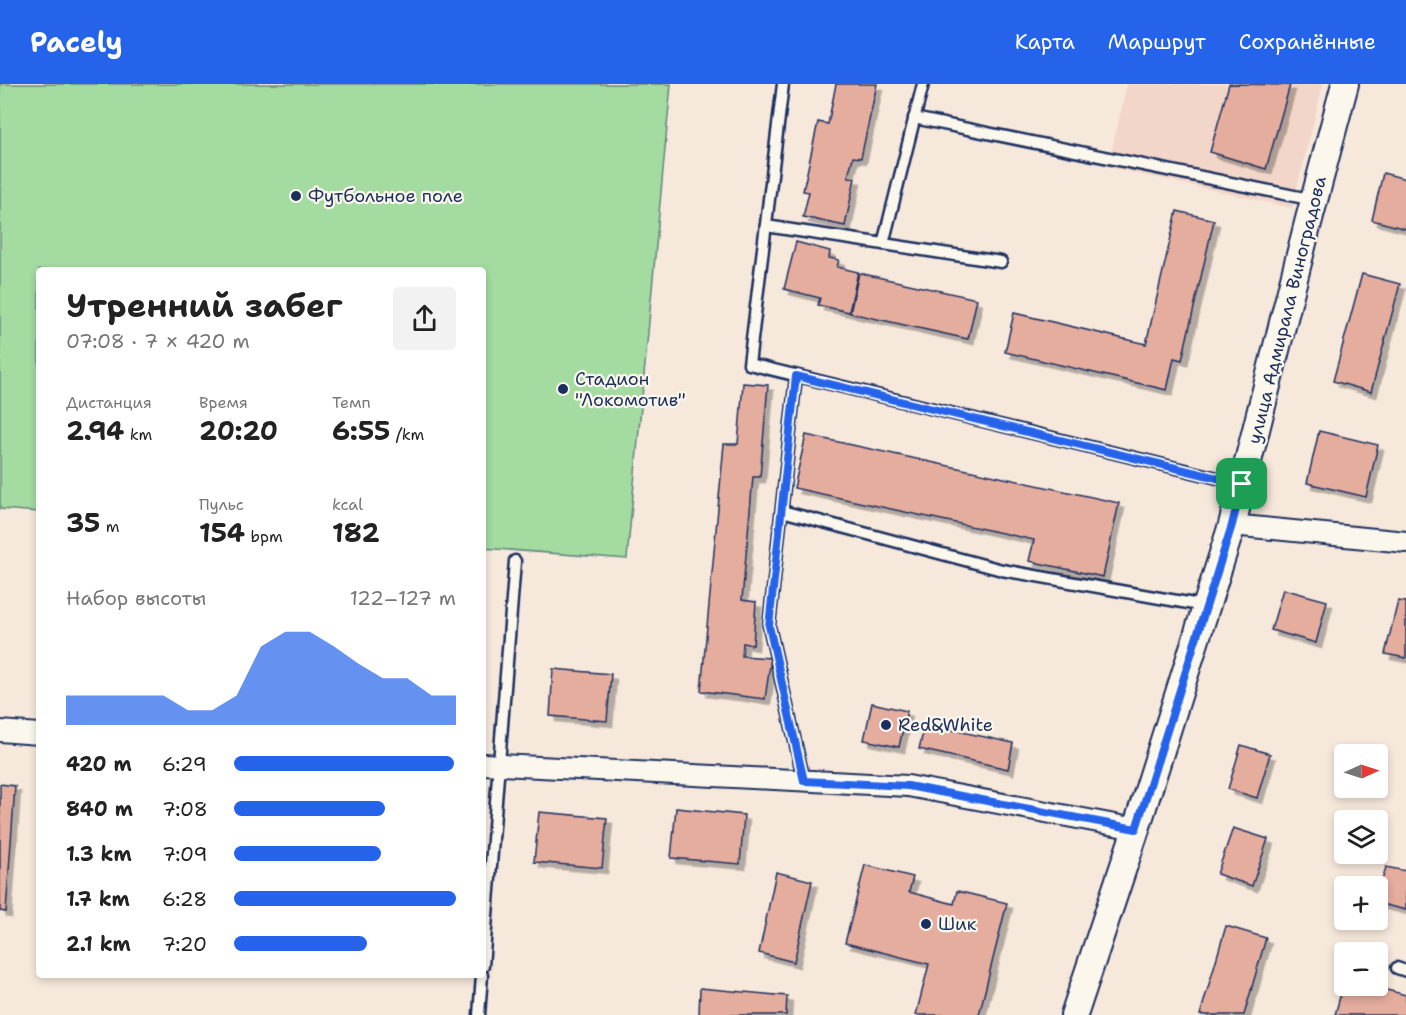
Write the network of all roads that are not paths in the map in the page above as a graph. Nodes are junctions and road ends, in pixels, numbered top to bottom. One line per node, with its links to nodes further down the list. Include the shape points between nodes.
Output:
1 (783, 84): 6 (lane)
2 (923, 84): 4 (lane)
3 (1345, 84): 5 (street, улица Адмирала Виноградова)
4 (915, 118): 5 (lane); 7 (lane)
5 (1314, 200): 10 (street, улица Адмирала Виноградова)
6 (766, 226): 7 (lane); 9 (lane, via 749,364)
7 (883, 244): 8 (lane)
8 (1001, 262)
9 (796, 376): 10 (lane); 11 (lane)
10 (1242, 484): 12 (street, улица Адмирала Виноградова)
11 (782, 511): 15 (lane, via 1002,570); 19 (lane, via 769,626)
12 (1232, 525): 13 (street); 15 (street, улица Адмирала Виноградова)
13 (1406, 542)
14 (515, 561): 18 (lane)
15 (1206, 606): 20 (street, улица Адмирала Виноградова)
16 (0, 731): 17 (street)
17 (36, 734)
18 (491, 764): 19 (street); 21 (lane)
19 (804, 781): 20 (street, via 908,786)
20 (1136, 829): 24 (street, улица Адмирала Виноградова)
21 (486, 890)
22 (482, 978): 23 (lane)
23 (479, 1015)
24 (1074, 1015)

